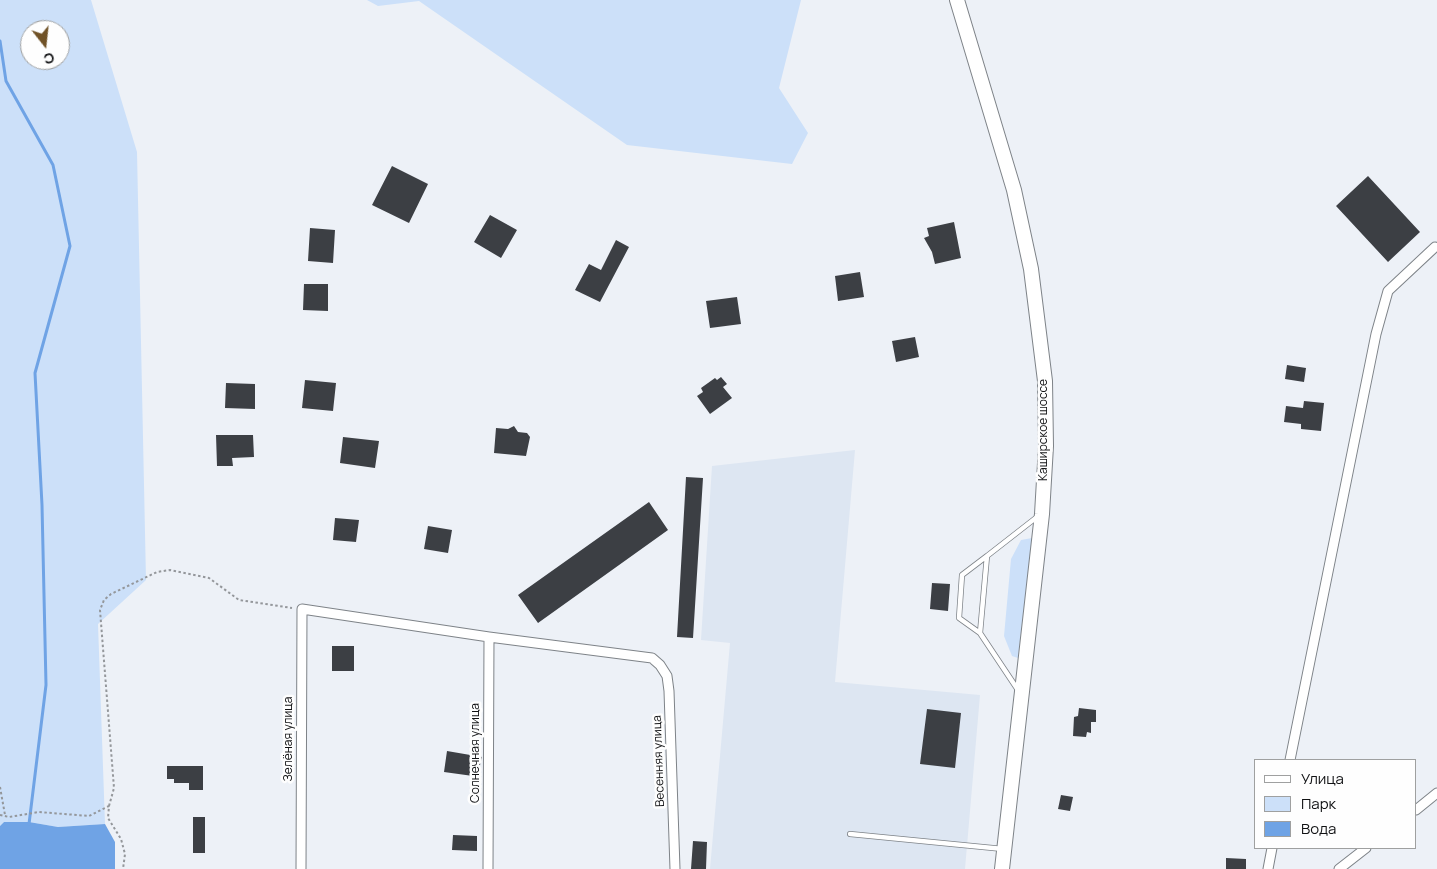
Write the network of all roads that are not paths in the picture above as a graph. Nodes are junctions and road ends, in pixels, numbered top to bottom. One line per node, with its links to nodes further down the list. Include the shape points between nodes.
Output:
1 (957, 0): 3 (main road, Каширское шоссе, via 1014,190 1031,269 1045,381)
2 (1436, 245): 8 (street, via 1388,291 1376,334)
3 (1042, 514): 4 (lane); 7 (main road, Каширское шоссе)
4 (986, 556): 5 (lane); 5 (lane, via 962,575 959,618)
5 (980, 634): 7 (lane)
6 (489, 638): 15 (street, Зелёная улица, via 302,609); 16 (street, Солнечная улица); 17 (street, Весенняя улица, via 652,658 660,665 667,676 669,691)
7 (1022, 696): 12 (main road, Каширское шоссе)
8 (1290, 759)
9 (1437, 793): 10 (street)
10 (1417, 809)
11 (850, 834): 12 (lane)
12 (1005, 849): 18 (main road, Каширское шоссе)
13 (1272, 849): 19 (street)
14 (1365, 849): 20 (street)
15 (301, 869)
16 (488, 869)
17 (674, 869)
18 (1002, 869)
19 (1268, 869)
20 (1339, 869)

